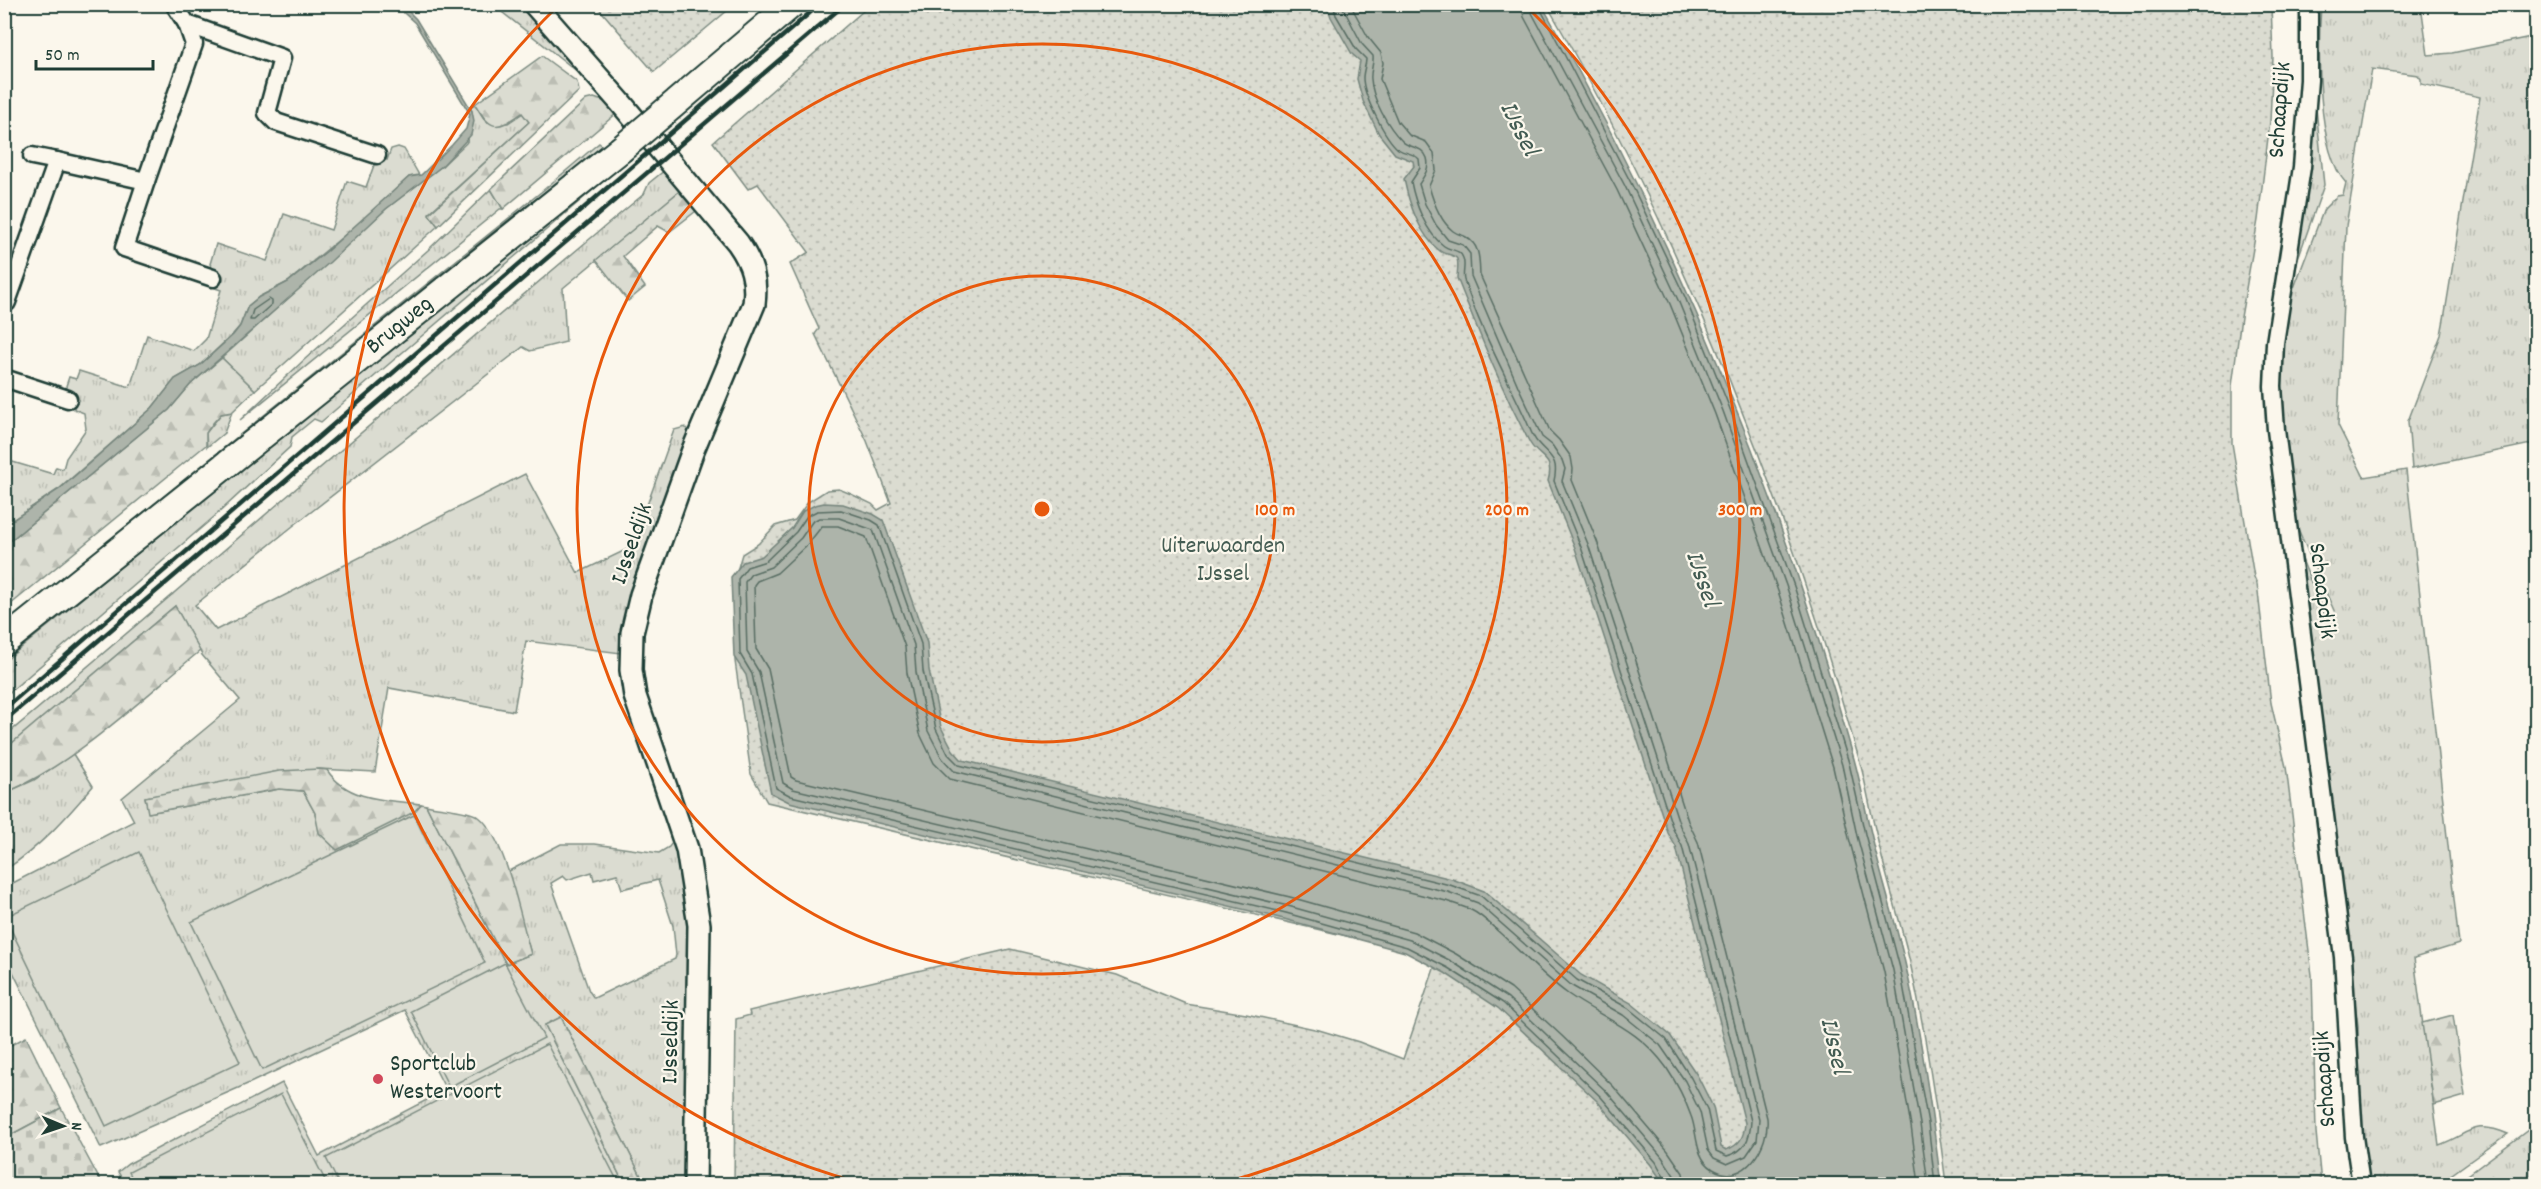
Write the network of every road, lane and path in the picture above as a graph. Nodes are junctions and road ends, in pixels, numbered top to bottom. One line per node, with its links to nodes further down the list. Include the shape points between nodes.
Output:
1 (174, 4): 5 (street)
2 (534, 4): 15 (street, IJsseldijk, via 738,243 756,282 754,304 693,450 641,595 632,633 635,696 687,849 699,925)
3 (792, 4): 14 (main road, Brugweg, bridge, via 620,150)
4 (2309, 4): 16 (street, Schaapdijk, via 2309,80 2302,167 2275,343 2273,386 2343,957 2354,1137)
5 (187, 24): 6 (street, via 282,58 267,112 276,122); 9 (street, via 194,44)
6 (377, 155)
7 (32, 156): 8 (street)
8 (57, 161): 9 (street); 11 (street)
9 (146, 181): 10 (street, via 124,248)
10 (213, 278)
11 (5, 304)
12 (4, 378): 13 (street)
13 (68, 399)
14 (4, 642)
15 (695, 1185)
16 (2361, 1185)

